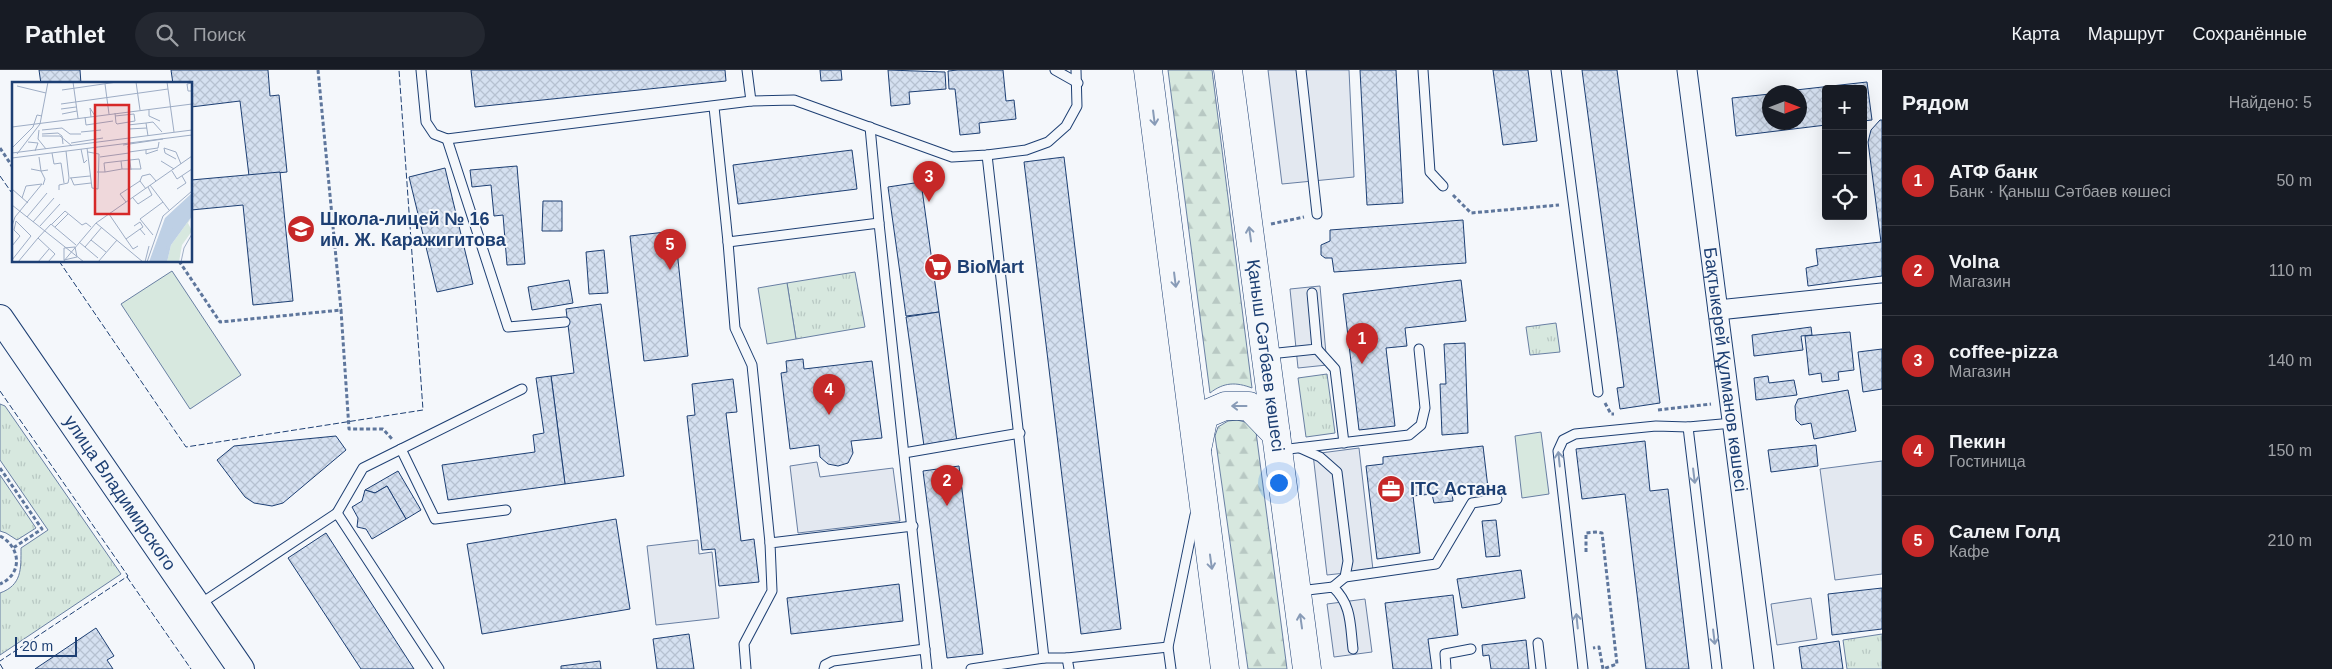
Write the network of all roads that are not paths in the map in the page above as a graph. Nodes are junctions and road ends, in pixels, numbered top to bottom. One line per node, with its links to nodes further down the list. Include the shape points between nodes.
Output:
1 (421, 70): 15 (lane, via 426,122 434,134)
2 (747, 70): 12 (lane)
3 (1055, 70): 11 (lane)
4 (1076, 70): 11 (lane)
5 (1148, 70): 37 (main road, one-way to 37)
6 (1228, 70): 28 (main road, Қаныш Сәтбаев көшесі, one-way to 6)
7 (1301, 70): 18 (lane)
8 (1423, 70): 17 (lane, via 1430,172)
9 (1556, 70): 30 (lane)
10 (1688, 70): 23 (street, Бақтыкерей Құлманов көшесі)
11 (1078, 83): 16 (lane, via 1077,106 1066,126 1048,142 1026,150)
12 (751, 101): 13 (lane); 14 (lane, via 794,100)
13 (714, 107): 15 (lane); 20 (lane)
14 (870, 128): 16 (lane, via 952,157); 19 (lane)
15 (447, 139): 25 (lane, via 508,328)
16 (987, 155): 33 (lane)
17 (1443, 186)
18 (1317, 214)
19 (879, 223): 20 (lane); 38 (lane)
20 (728, 242): 44 (lane, via 735,328 752,365)
21 (1312, 293): 26 (lane)
22 (1882, 293): 23 (street)
23 (1718, 310): 31 (street, Бақтыкерей Құлманов көшесі)
24 (0, 318): 48 (street, улица Владимирского)
25 (565, 322)
26 (1318, 349): 28 (lane); 34 (lane, via 1335,369)
27 (1419, 349): 34 (lane, via 1424,408 1421,425 1409,435)
28 (1266, 354): 35 (main road, Қаныш Сәтбаев көшесі)
29 (522, 389): 36 (lane)
30 (1598, 392)
31 (1733, 422): 32 (lane); 70 (street, Бақтыкерей Құлманов көшесі)
32 (1688, 427): 68 (lane, one-way to 32, via 1558,451 1563,440 1575,434 1656,426); 69 (lane, one-way to 69)
33 (1020, 433): 38 (lane); 54 (lane)
34 (1344, 443): 35 (lane)
35 (1285, 444): 37 (main road, one-way to 37, via 1249,406 1224,406 1204,415); 45 (lane, via 1320,457 1337,472 1348,561); 47 (main road, Қаныш Сәтбаев көшесі)
36 (401, 449): 41 (lane, via 434,519); 42 (lane, via 363,468)
37 (1197, 450): 39 (main road)
38 (904, 453): 43 (lane)
39 (1201, 485): 50 (lane); 64 (main road, one-way to 64)
40 (1497, 499): 45 (lane, via 1472,503 1436,564)
41 (506, 510)
42 (337, 513): 48 (lane); 57 (lane)
43 (913, 526): 44 (lane); 51 (lane)
44 (770, 544): 58 (lane, via 772,591 744,644)
45 (1345, 578): 46 (lane)
46 (1333, 587): 47 (lane); 52 (lane, via 1348,606)
47 (1296, 591): 65 (main road, Қаныш Сәтбаев көшесі, one-way to 47)
48 (198, 605): 56 (street, улица Владимирского)
49 (1538, 643): 67 (lane)
50 (1168, 647): 55 (lane); 63 (lane)
51 (925, 649): 59 (lane, via 833,661); 60 (lane)
52 (1353, 649)
53 (1471, 649): 66 (lane, via 1445,654)
54 (1044, 658): 55 (lane); 61 (lane)
55 (1067, 658): 62 (lane)
56 (242, 669)
57 (439, 669)
58 (746, 669)
59 (824, 669)
60 (927, 669)
61 (971, 669)
62 (1068, 669)
63 (1171, 669)
64 (1225, 669)
65 (1307, 669)
66 (1446, 669)
67 (1541, 669)
68 (1583, 669)
69 (1717, 669)
70 (1764, 669)

